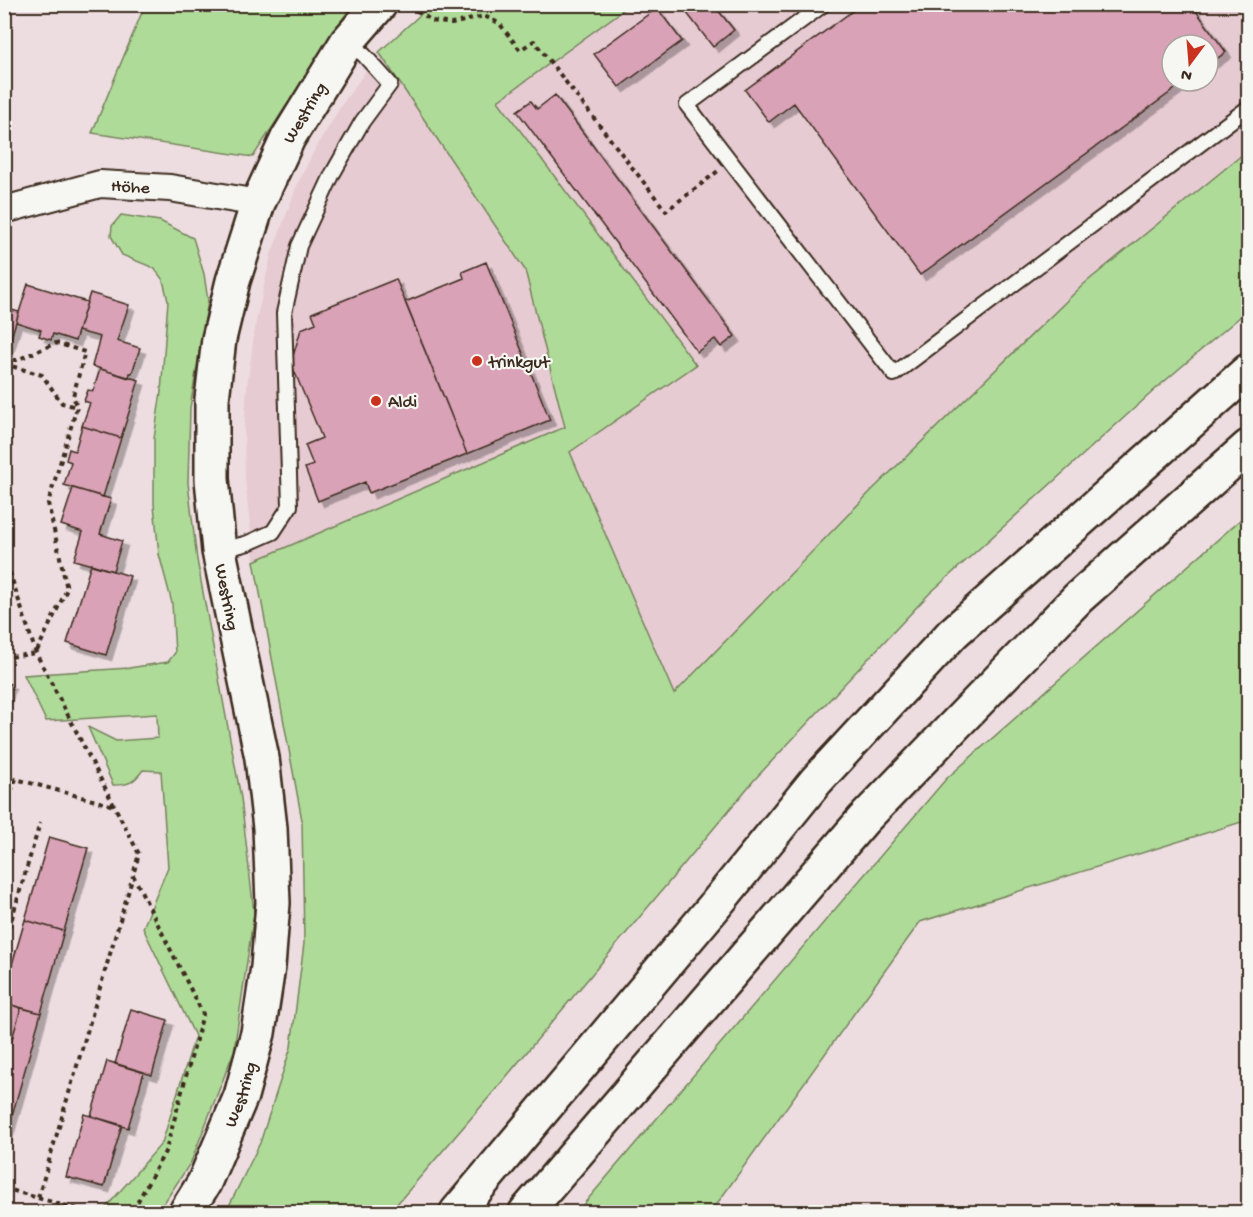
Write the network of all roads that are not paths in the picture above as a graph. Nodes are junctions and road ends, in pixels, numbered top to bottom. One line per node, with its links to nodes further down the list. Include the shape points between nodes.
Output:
1 (824, 4): 4 (lane, via 687,105 894,374)
2 (401, 7): 3 (main road, Westring)
3 (347, 42): 5 (main road, Westring, via 288,138); 9 (lane, via 390,84 356,132 299,246 284,313 290,506 273,532)
4 (1248, 108)
5 (258, 203): 6 (street, Höhe, via 170,188 100,184); 9 (main road, Westring, via 224,316 213,389 212,479)
6 (4, 210)
7 (1248, 371): 11 (main road, via 953,633 816,781)
8 (1248, 447): 12 (main road, via 1078,598 863,820)
9 (219, 551): 10 (main road, Westring, via 262,758 273,903 258,1033 241,1096 204,1183)
10 (186, 1212)
11 (458, 1212)
12 (526, 1212)

